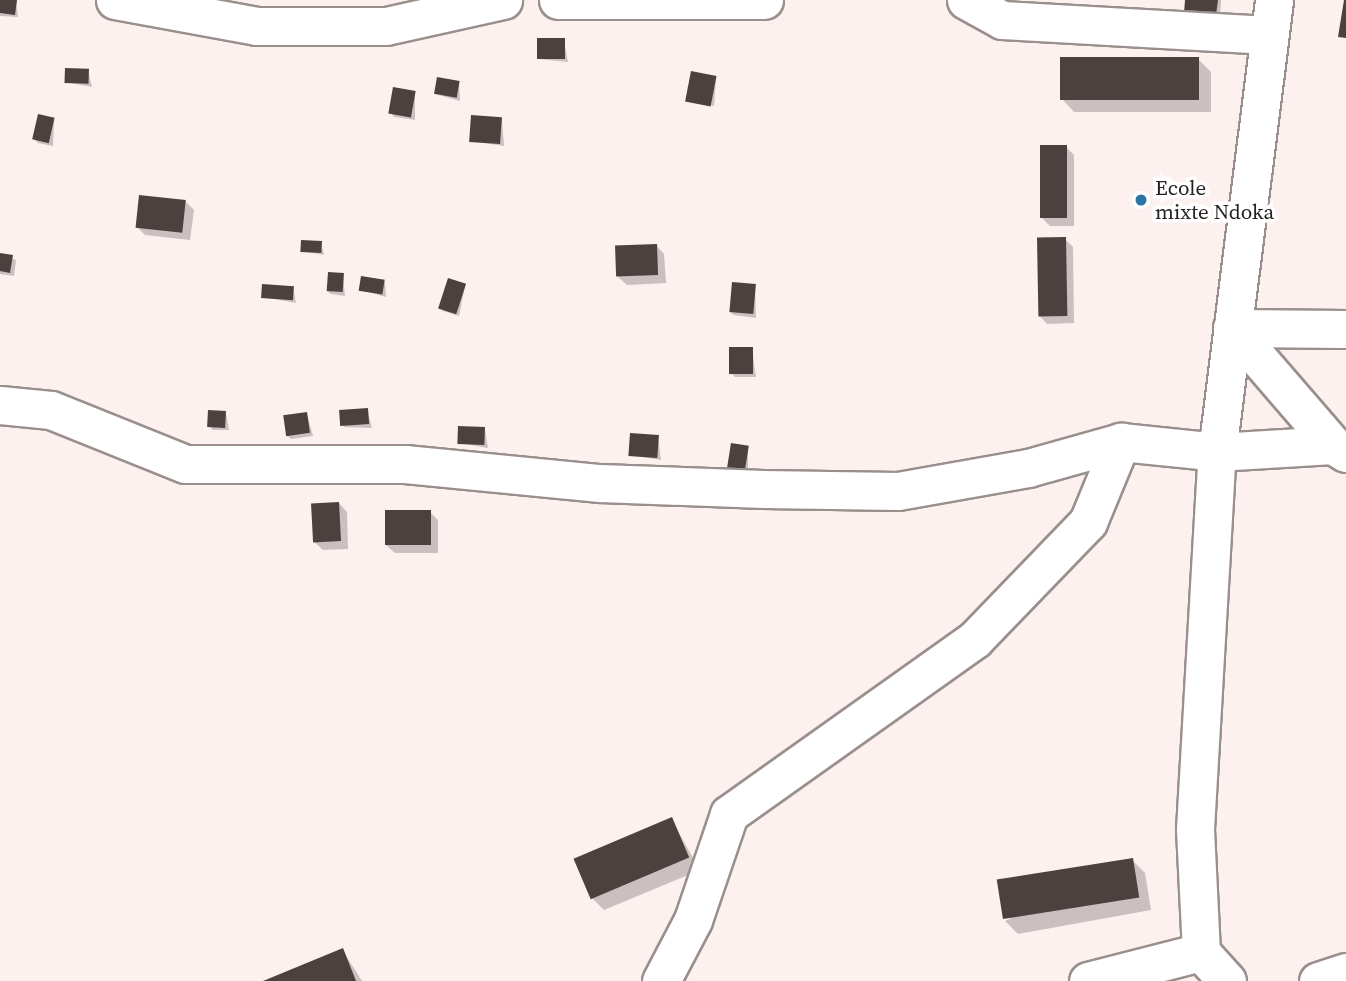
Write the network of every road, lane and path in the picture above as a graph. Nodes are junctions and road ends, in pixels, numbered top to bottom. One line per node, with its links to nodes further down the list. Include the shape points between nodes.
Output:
1 (115, 0): 2 (street, via 269,26 386,26)
2 (503, 0)
3 (558, 0): 4 (street)
4 (764, 0)
5 (965, 0): 6 (street, via 1002,20)
6 (1272, 18): 7 (street)
7 (1233, 328): 8 (street); 11 (street); 12 (street)
8 (1346, 329)
9 (0, 405): 10 (street, via 51,410 185,464 405,464 600,483 750,488 898,491 1028,468)
10 (1121, 442): 12 (street); 15 (street, via 1088,522 975,639 729,814 694,920)
11 (1340, 449): 12 (street)
12 (1217, 452): 13 (street, via 1195,829)
13 (1215, 972): 16 (street)
14 (1346, 972): 17 (street)
15 (661, 981)
16 (1088, 981)
17 (1318, 981)

